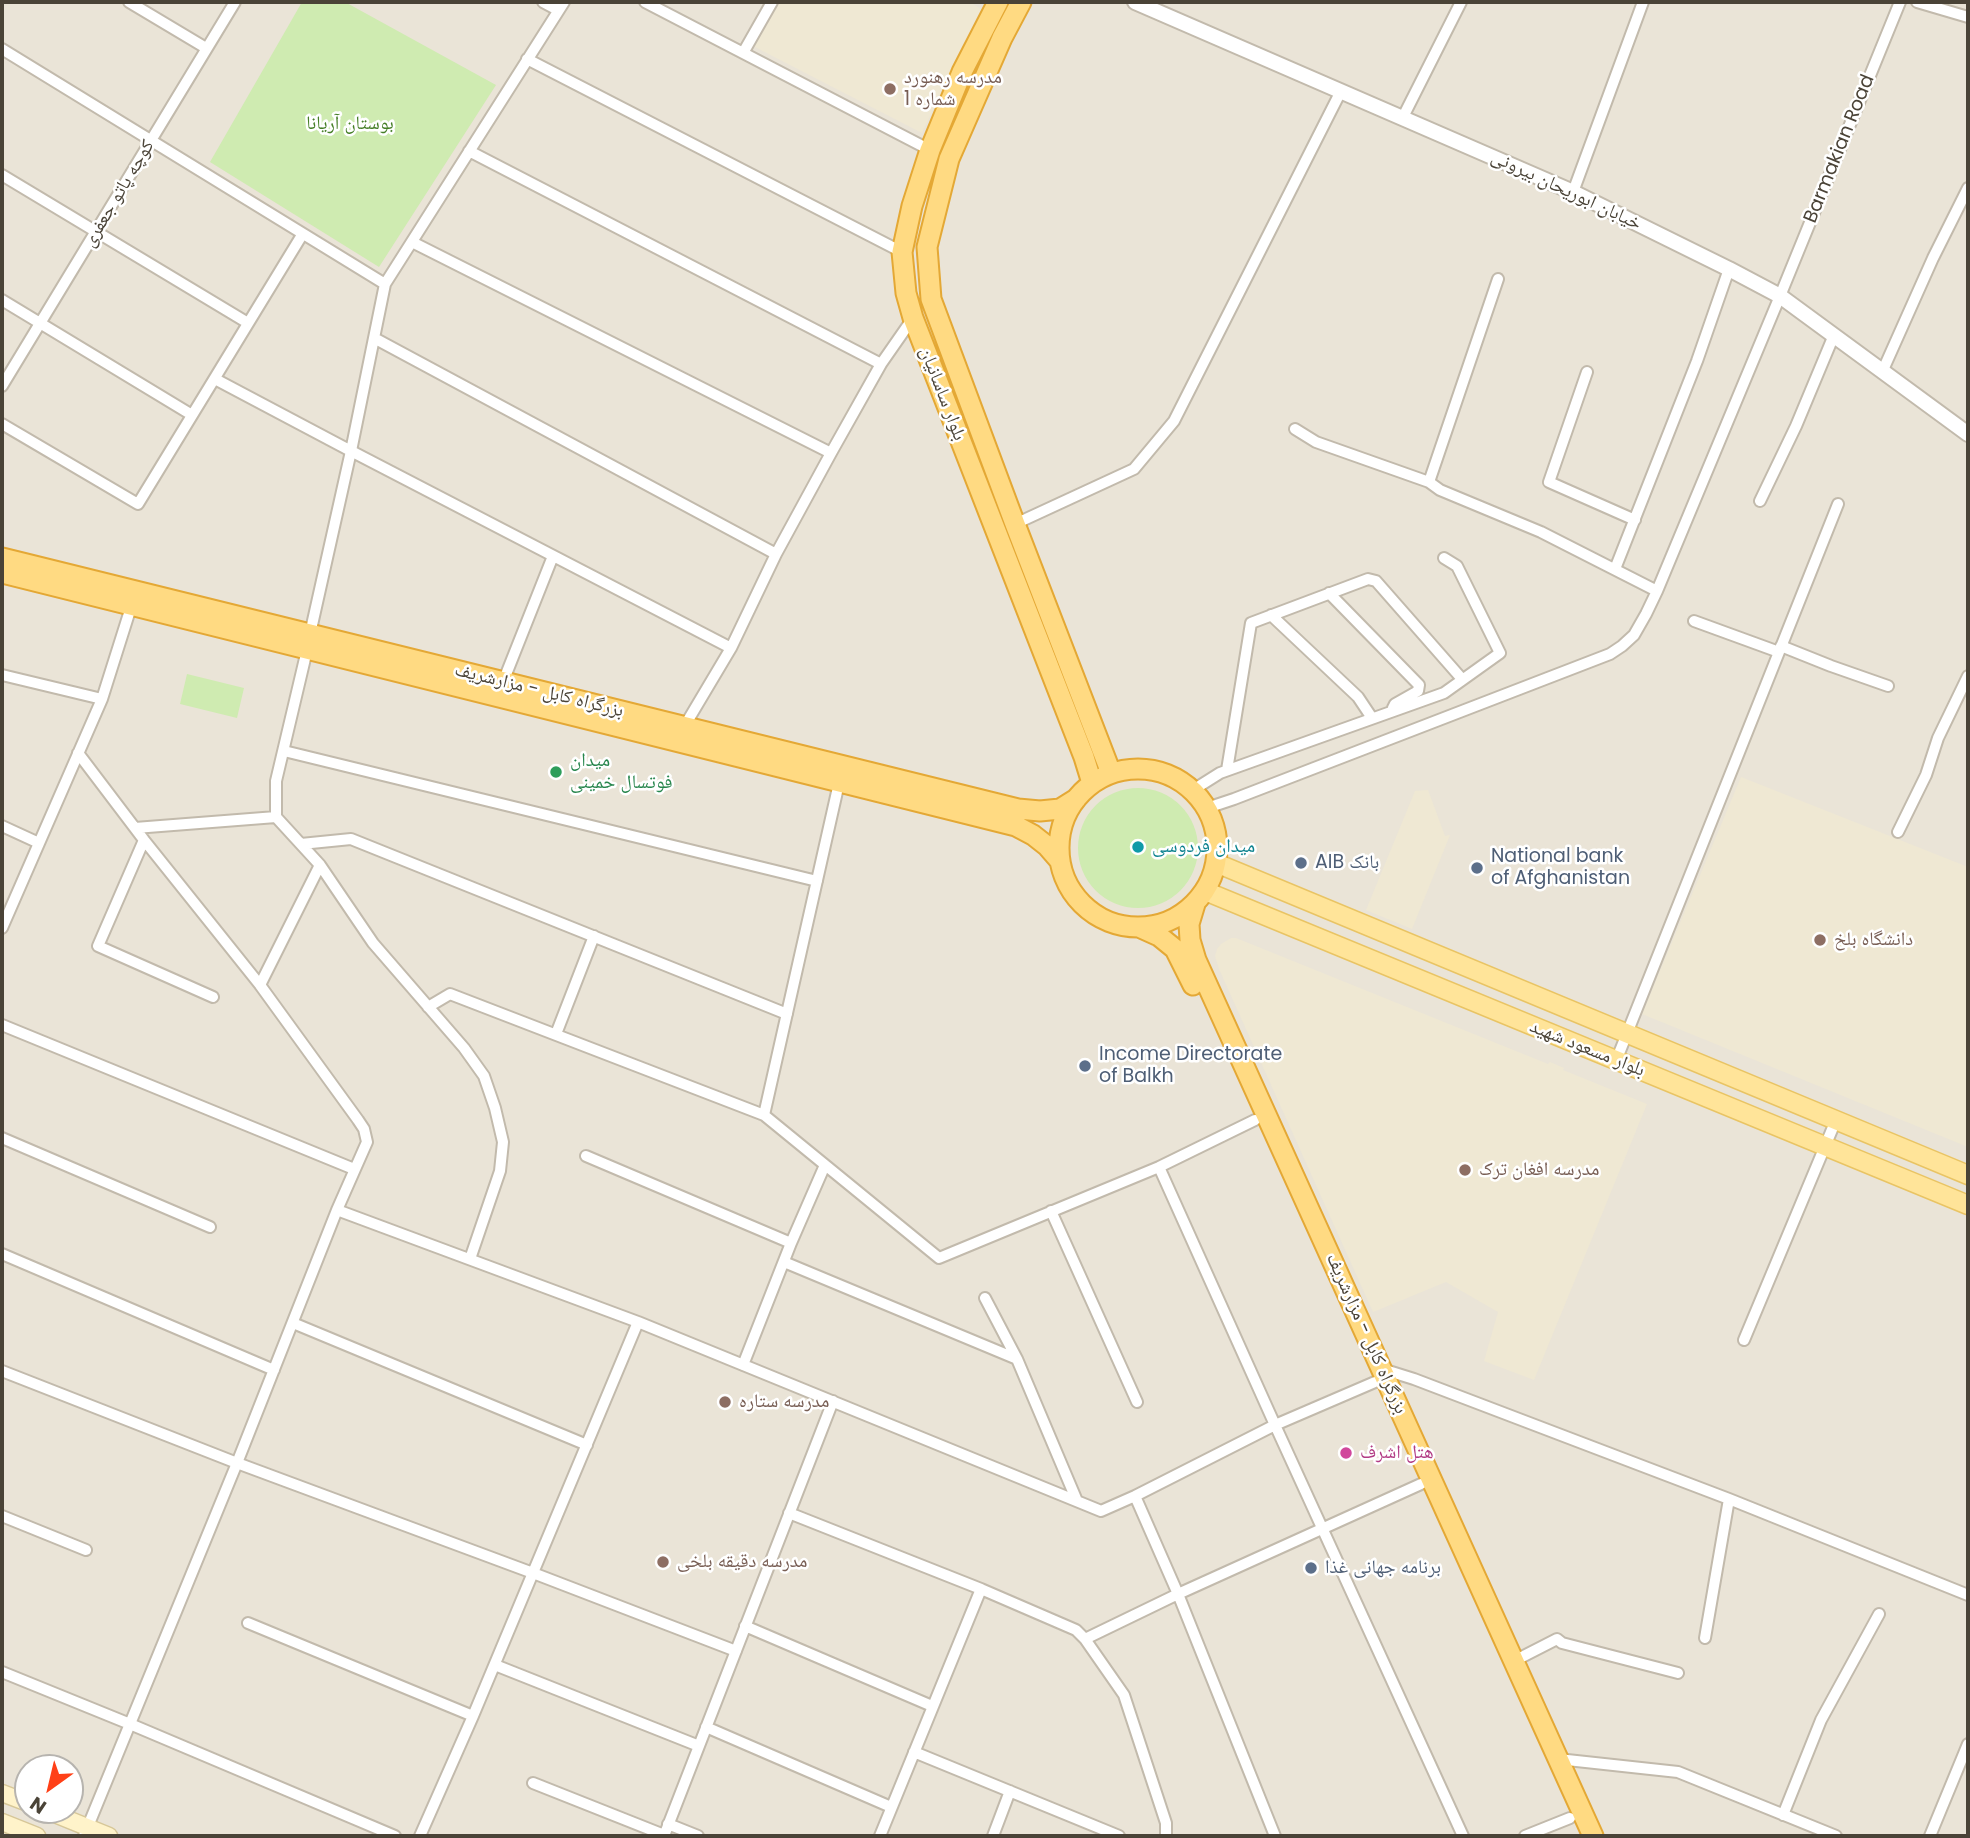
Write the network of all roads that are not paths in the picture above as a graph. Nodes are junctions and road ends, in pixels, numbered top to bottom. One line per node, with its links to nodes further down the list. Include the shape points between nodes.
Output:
1 (129, 2): 15 (street)
2 (235, 2): 15 (street, کوچه پاتو جعفری)
3 (543, 2): 13 (street)
4 (645, 2): 17 (street)
5 (772, 2): 17 (street)
6 (998, 2): 22 (highway, بلوار ساسانیان)
7 (1021, 2): 56 (highway, بلوار ساسانیان, via 949,159 928,247 931,299)
8 (1135, 2): 19 (street, خیابان ابوریحان بیرونی)
9 (1461, 2): 20 (street)
10 (1643, 2): 26 (street)
11 (1900, 2): 34 (street, Barmakian Road)
12 (1917, 2): 14 (street)
13 (561, 6): 18 (street)
14 (1968, 17)
15 (206, 48): 21 (street, کوچه پاتو جعفری)
16 (2, 49): 21 (street)
17 (743, 53): 22 (street)
18 (527, 60): 23 (street); 30 (street)
19 (1341, 91): 20 (street, خیابان ابوریحان بیرونی); 56 (street, via 1174,421 1134,469)
20 (1402, 119): 26 (street, خیابان ابوریحان بیرونی)
21 (151, 141): 27 (street, کوچه پاتو جعفری); 28 (street)
22 (930, 150): 30 (highway, بلوار ساسانیان)
23 (469, 151): 29 (street); 41 (street)
24 (2, 176): 27 (street)
25 (1968, 188): 42 (street)
26 (1573, 191): 31 (street, خیابان ابوریحان بیرونی)
27 (95, 232): 37 (street, کوچه پاتو جعفری); 38 (street)
28 (302, 235): 33 (street); 38 (street)
29 (412, 242): 33 (street); 51 (street)
30 (902, 252): 36 (highway, بلوار ساسانیان)
31 (1729, 270): 34 (street, خیابان ابوریحان بیرونی); 55 (street)
32 (1498, 278): 52 (street)
33 (385, 284): 40 (street)
34 (1780, 296): 39 (street, خیابان ابوریحان بیرونی); 63 (street, Barmakian Road)
35 (2, 300): 37 (street)
36 (913, 318): 41 (street); 85 (highway, بلوار ساسانیان)
37 (40, 323): 45 (street, کوچه پاتو جعفری); 46 (street)
38 (248, 323): 44 (street)
39 (1834, 335): 42 (street, خیابان ابوریحان بیرونی); 53 (street)
40 (374, 338): 50 (street); 57 (street)
41 (881, 364): 51 (street)
42 (1883, 370): 49 (street, خیابان ابوریحان بیرونی)
43 (1587, 372): 55 (street, via 1549,482)
44 (215, 379): 46 (street); 50 (street)
45 (2, 386)
46 (192, 415): 47 (street, via 138,504)
47 (2, 424)
48 (1295, 429): 52 (street, via 1316,442)
49 (1968, 434)
50 (351, 451): 58 (street); 68 (street)
51 (831, 453): 57 (street)
52 (1429, 482): 61 (street)
53 (1760, 501)
54 (1838, 503): 70 (street)
55 (1635, 520): 61 (street)
56 (1015, 524): 83 (highway, بلوار ساسانیان)
57 (776, 554): 69 (street)
58 (553, 556): 69 (street); 74 (street)
59 (2, 558): 65 (highway, بزرگراه کابل - مزارشریف)
60 (1444, 558): 73 (street, via 1457,566 1500,653)
61 (1615, 569): 63 (street)
62 (2, 573): 65 (highway, بزرگراه کابل - مزارشریف)
63 (1657, 591): 88 (street, Barmakian Road, via 1634,635 1609,654)
64 (1329, 593): 66 (street); 73 (street, via 1368,579 1376,581); 77 (street, via 1419,685 1418,691)
65 (133, 598): 68 (highway, بزرگراه کابل - مزارشریف); 76 (street)
66 (1271, 615): 78 (street, via 1358,697); 82 (street, via 1251,623)
67 (1694, 621): 70 (street)
68 (308, 642): 74 (highway, بزرگراه کابل - مزارشریف); 80 (street); 84 (highway, بزرگراه کابل - مزارشریف)
69 (731, 648): 79 (street)
70 (1780, 649): 75 (street); 111 (street)
71 (2, 675): 76 (street)
72 (1968, 676): 92 (street)
73 (1462, 679): 77 (street, via 1444,693)
74 (503, 682): 79 (highway, بزرگراه کابل - مزارشریف)
75 (1888, 686)
76 (102, 699): 81 (street)
77 (1391, 711): 78 (street)
78 (1372, 718): 82 (street)
79 (684, 727): 87 (highway, بزرگراه کابل - مزارشریف, via 1018,809 1059,808)
80 (285, 751): 89 (street, via 276,781); 99 (street)
81 (78, 753): 91 (street); 94 (street)
82 (1227, 770): 86 (street)
83 (1111, 773): 85 (highway); 86 (highway, via 1146,769)
84 (839, 783): 96 (highway, بزرگراه کابل - مزارشریف, via 1016,826 1047,846); 99 (street)
85 (1092, 783): 87 (highway)
86 (1193, 790): 88 (highway)
87 (1076, 799): 96 (highway, via 1059,839)
88 (1207, 808): 97 (highway, via 1216,834)
89 (276, 817): 91 (street); 95 (street)
90 (2, 826): 94 (street)
91 (135, 828): 93 (street)
92 (1898, 832)
93 (144, 840): 104 (street); 105 (street, via 98,946)
94 (39, 842): 102 (street)
95 (301, 844): 98 (street); 103 (street, via 351,839)
96 (1060, 862): 101 (highway, via 1073,892 1097,915)
97 (1216, 863): 100 (highway); 111 (main road, بلوار مسعود شهید)
98 (320, 865): 104 (street); 106 (street, via 373,943)
99 (817, 881): 107 (street)
100 (1200, 897): 101 (highway, via 1178,916); 109 (highway, بزرگراه کابل - مزارشریف, via 1189,924 1190,940); 112 (main road, بلوار مسعود شهید)
101 (1139, 927): 109 (highway, بزرگراه کابل - مزارشریف, via 1175,950)
102 (2, 928)
103 (594, 936): 107 (street); 110 (street)
104 (260, 985): 121 (street, via 364,1129 367,1142)
105 (213, 997)
106 (428, 1007): 110 (street, via 450,994); 129 (street, via 484,1076 503,1142 500,1171)
107 (787, 1014): 113 (street)
108 (2, 1025): 121 (street)
109 (1222, 1032): 114 (highway, بزرگراه کابل - مزارشریف); 139 (highway, بزرگراه کابل - مزارشریف)
110 (556, 1034): 113 (street)
111 (1626, 1034): 112 (street); 115 (main road, بلوار مسعود شهید)
112 (1616, 1061): 117 (main road, بلوار مسعود شهید)
113 (764, 1115): 119 (street)
114 (1255, 1120): 120 (street); 139 (highway, بزرگراه کابل - مزارشریف)
115 (1836, 1121): 117 (street); 122 (main road, بلوار مسعود شهید)
116 (2, 1138): 126 (street)
117 (1825, 1147): 123 (main road, بلوار مسعود شهید); 134 (street)
118 (586, 1156): 127 (street)
119 (825, 1165): 125 (street, via 939,1258); 127 (street)
120 (1159, 1167): 125 (street); 142 (street)
121 (354, 1169): 124 (street)
122 (1968, 1175)
123 (1968, 1205)
124 (337, 1210): 129 (street); 133 (street)
125 (1051, 1211): 141 (street)
126 (210, 1227)
127 (791, 1243): 130 (street)
128 (2, 1254): 137 (street)
129 (470, 1259): 132 (street)
130 (784, 1262): 135 (street); 136 (street)
131 (985, 1298): 135 (street)
132 (638, 1322): 136 (street); 143 (street)
133 (293, 1323): 137 (street); 143 (street)
134 (1744, 1340)
135 (1017, 1359): 148 (street)
136 (743, 1365): 140 (street)
137 (274, 1370): 144 (street)
138 (2, 1371): 144 (street)
139 (1378, 1376): 142 (street); 145 (highway, بزرگراه کابل - مزارشریف); 147 (street, via 1414,1378); 163 (highway, بزرگراه کابل - مزارشریف)
140 (833, 1401): 148 (street); 149 (street)
141 (1137, 1402)
142 (1275, 1426): 146 (street); 151 (street)
143 (587, 1444): 153 (street)
144 (237, 1463): 153 (street); 169 (street)
145 (1421, 1484): 151 (street); 179 (highway, بزرگراه کابل - مزارشریف)
146 (1135, 1496): 148 (street, via 1101,1511); 155 (street)
147 (1729, 1499): 156 (street); 160 (street)
148 (1077, 1501)
149 (789, 1513): 154 (street); 159 (street)
150 (2, 1516): 152 (street)
151 (1324, 1528): 155 (street); 193 (street)
152 (86, 1550)
153 (533, 1573): 162 (street); 164 (street)
154 (981, 1589): 161 (street, via 1076,1630); 167 (street)
155 (1178, 1594): 161 (street); 192 (street)
156 (1968, 1595)
157 (1879, 1614): 178 (street, via 1821,1720)
158 (248, 1623): 168 (street)
159 (746, 1626): 162 (street); 167 (street)
160 (1706, 1638)
161 (1086, 1639): 191 (street, via 1124,1695 1166,1823)
162 (736, 1651): 170 (street)
163 (1514, 1661): 166 (street, via 1555,1639); 174 (highway, بزرگراه کابل - مزارشریف)
164 (495, 1665): 168 (street); 172 (street)
165 (2, 1672): 169 (street)
166 (1678, 1673)
167 (932, 1706): 173 (street)
168 (473, 1716): 186 (street)
169 (130, 1724): 181 (street); 185 (street)
170 (706, 1727): 172 (street); 177 (street)
171 (1968, 1744): 198 (street)
172 (699, 1746): 182 (street)
173 (914, 1752): 176 (street); 177 (street)
174 (1558, 1759): 178 (street, via 1678,1772); 196 (highway, بزرگراه کابل - مزارشریف)
175 (533, 1783): 182 (street)
176 (1010, 1791): 189 (street); 190 (street)
177 (891, 1807): 188 (street)
178 (1783, 1815): 197 (street)
179 (1570, 1818): 194 (street); 195 (highway, بزرگراه کابل - مزارشریف)
180 (2, 1822): 183 (main road)
181 (86, 1832): 184 (main road)
182 (665, 1832): 187 (street)
183 (37, 1836)
184 (109, 1836)
185 (395, 1836)
186 (420, 1836)
187 (698, 1836)
188 (880, 1836)
189 (993, 1836)
190 (1119, 1836)
191 (1166, 1836)
192 (1275, 1836)
193 (1463, 1836)
194 (1525, 1836)
195 (1579, 1836)
196 (1593, 1836)
197 (1836, 1836)
198 (1930, 1836)

